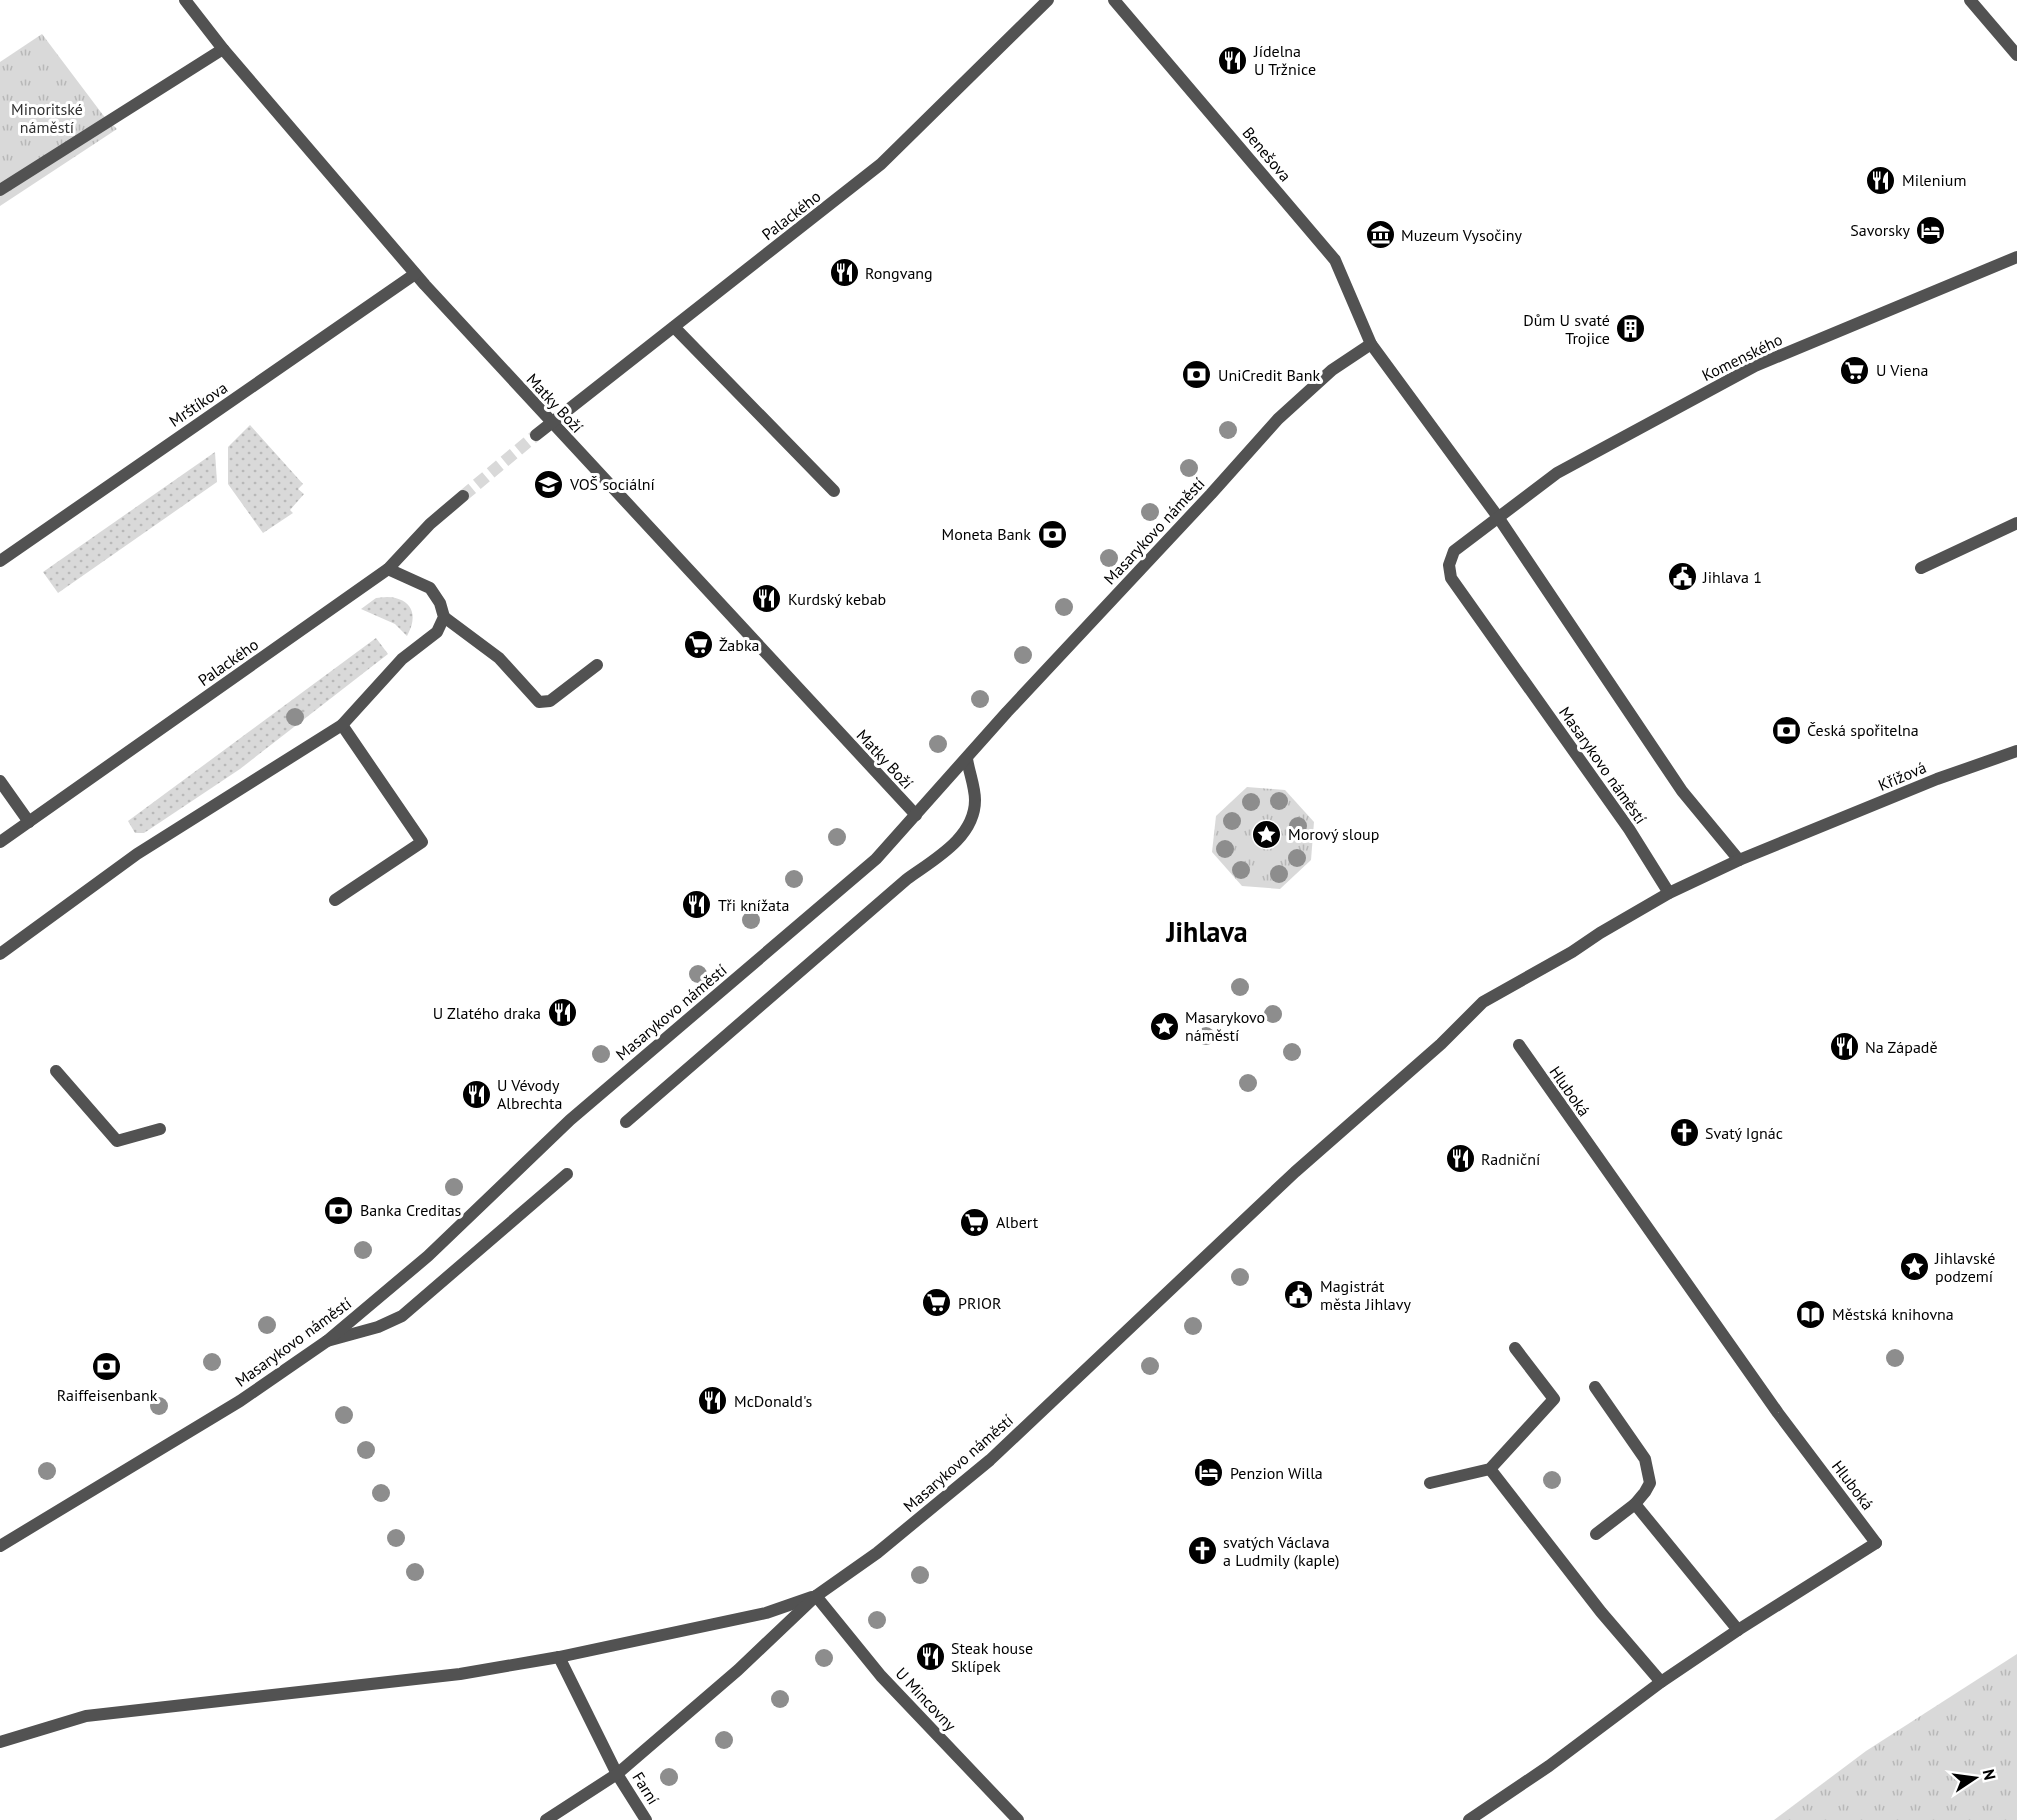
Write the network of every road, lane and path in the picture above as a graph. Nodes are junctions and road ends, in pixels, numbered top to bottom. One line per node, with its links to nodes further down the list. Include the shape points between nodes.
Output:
1 (185, 0): 5 (street, Matky Boží)
2 (1048, 0): 10 (street, Palackého, via 881,164)
3 (1114, 0): 11 (street, Benešova, via 1335,260)
4 (1970, 0): 6 (street)
5 (223, 49): 7 (street); 9 (street, Matky Boží)
6 (2017, 55)
7 (0, 190)
8 (2017, 257): 16 (street, Komenského, via 1755,366 1557,473)
9 (416, 274): 12 (street, Matky Boží); 18 (street, Mrštíkova)
10 (674, 327): 12 (street, Palackého); 14 (street)
11 (1371, 344): 16 (street); 25 (street, Masarykovo náměstí, via 1332,370 1278,419)
12 (552, 424): 13 (street, Palackého); 27 (street, Matky Boží)
13 (536, 435)
14 (834, 491)
15 (463, 496): 20 (street, Palackého)
16 (1498, 518): 31 (street, via 1682,791); 32 (street, Masarykovo náměstí, via 1454,551 1449,565 1451,578)
17 (2017, 523): 19 (street)
18 (0, 561)
19 (1922, 568)
20 (388, 569): 21 (street, via 430,588); 28 (street, Palackého)
21 (444, 617): 22 (street, via 499,657 539,702 550,701); 23 (street, via 437,632 402,659)
22 (597, 665)
23 (342, 724): 33 (street, via 422,842); 34 (street, via 137,854)
24 (2017, 751): 29 (street, Křížová, via 1937,779)
25 (967, 759): 27 (street, Masarykovo náměstí); 37 (street, via 975,800 962,835)
26 (0, 781): 28 (street)
27 (916, 815): 40 (street, Masarykovo náměstí, via 876,859 570,1120 428,1256)
28 (29, 822): 30 (street, Palackého)
29 (1801, 836): 31 (street, Masarykovo náměstí)
30 (0, 842)
31 (1739, 860): 32 (street, Masarykovo náměstí)
32 (1669, 893): 48 (street, Masarykovo náměstí, via 1484,1002 1294,1172 990,1460 877,1553)
33 (335, 900)
34 (0, 954)
35 (1520, 1045): 49 (street, Hluboká, via 1778,1413 1876,1543)
36 (56, 1071): 38 (street, via 117,1141)
37 (626, 1122)
38 (160, 1129)
39 (567, 1174): 40 (street, via 402,1316)
40 (327, 1341): 47 (street, Masarykovo náměstí, via 240,1401)
41 (1515, 1348): 43 (street, via 1554,1399)
42 (1595, 1387): 45 (street, via 1646,1459 1650,1483)
43 (1490, 1469): 44 (street); 51 (street)
44 (1430, 1484)
45 (1635, 1504): 46 (street); 49 (street)
46 (1596, 1534)
47 (0, 1546)
48 (816, 1596): 50 (street, Masarykovo náměstí, via 766,1613); 53 (street, Masarykovo náměstí, via 738,1670); 56 (street, U Mincovny, via 881,1676)
49 (1738, 1630): 51 (street, Hluboká)
50 (559, 1657): 52 (street, Masarykovo náměstí, via 460,1674 86,1716); 53 (street)
51 (1661, 1682): 57 (street, Hluboká)
52 (0, 1742)
53 (617, 1774): 54 (street, Masarykovo náměstí); 55 (street, Farní)
54 (546, 1820)
55 (646, 1820)
56 (1018, 1820)
57 (1469, 1820)

